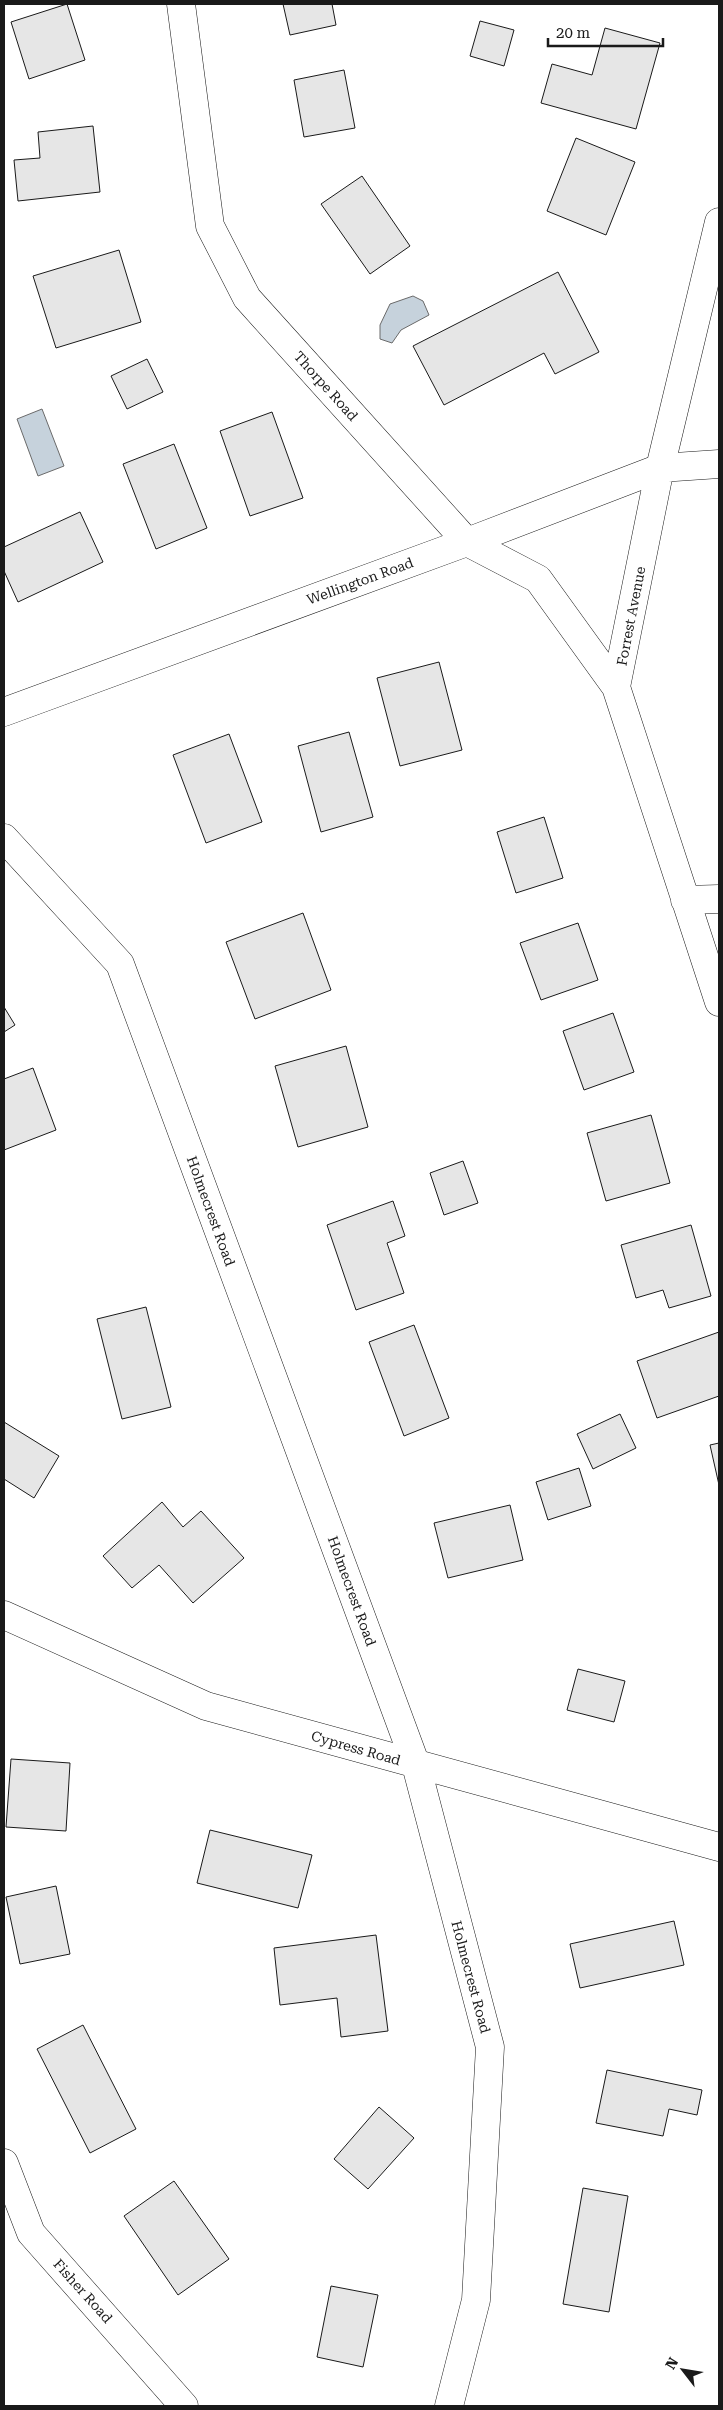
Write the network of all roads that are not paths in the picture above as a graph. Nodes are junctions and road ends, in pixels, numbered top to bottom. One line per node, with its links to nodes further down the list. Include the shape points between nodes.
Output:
1 (181, 4): 5 (street, Thorpe Road, via 210,226 247,298)
2 (719, 222): 4 (street, Forrest Avenue)
3 (719, 464): 4 (street, Wellington Road)
4 (660, 468): 5 (street, Wellington Road); 6 (street, Forrest Avenue)
5 (467, 542): 6 (street, Thorpe Road, via 538,579); 7 (street, Wellington Road)
6 (616, 687): 10 (street, Forrest Avenue)
7 (4, 712)
8 (4, 838): 13 (street, Holmecrest Road, via 120,964)
9 (719, 899): 10 (street)
10 (684, 900): 11 (street, Forrest Avenue)
11 (719, 1002)
12 (4, 1615): 13 (street, Cypress Road, via 206,1706)
13 (416, 1765): 14 (street, Cypress Road); 17 (street, Holmecrest Road, via 490,2047 476,2300)
14 (719, 1848)
15 (4, 2163): 16 (street, Fisher Road, via 31,2233)
16 (184, 2406)
17 (448, 2406)

